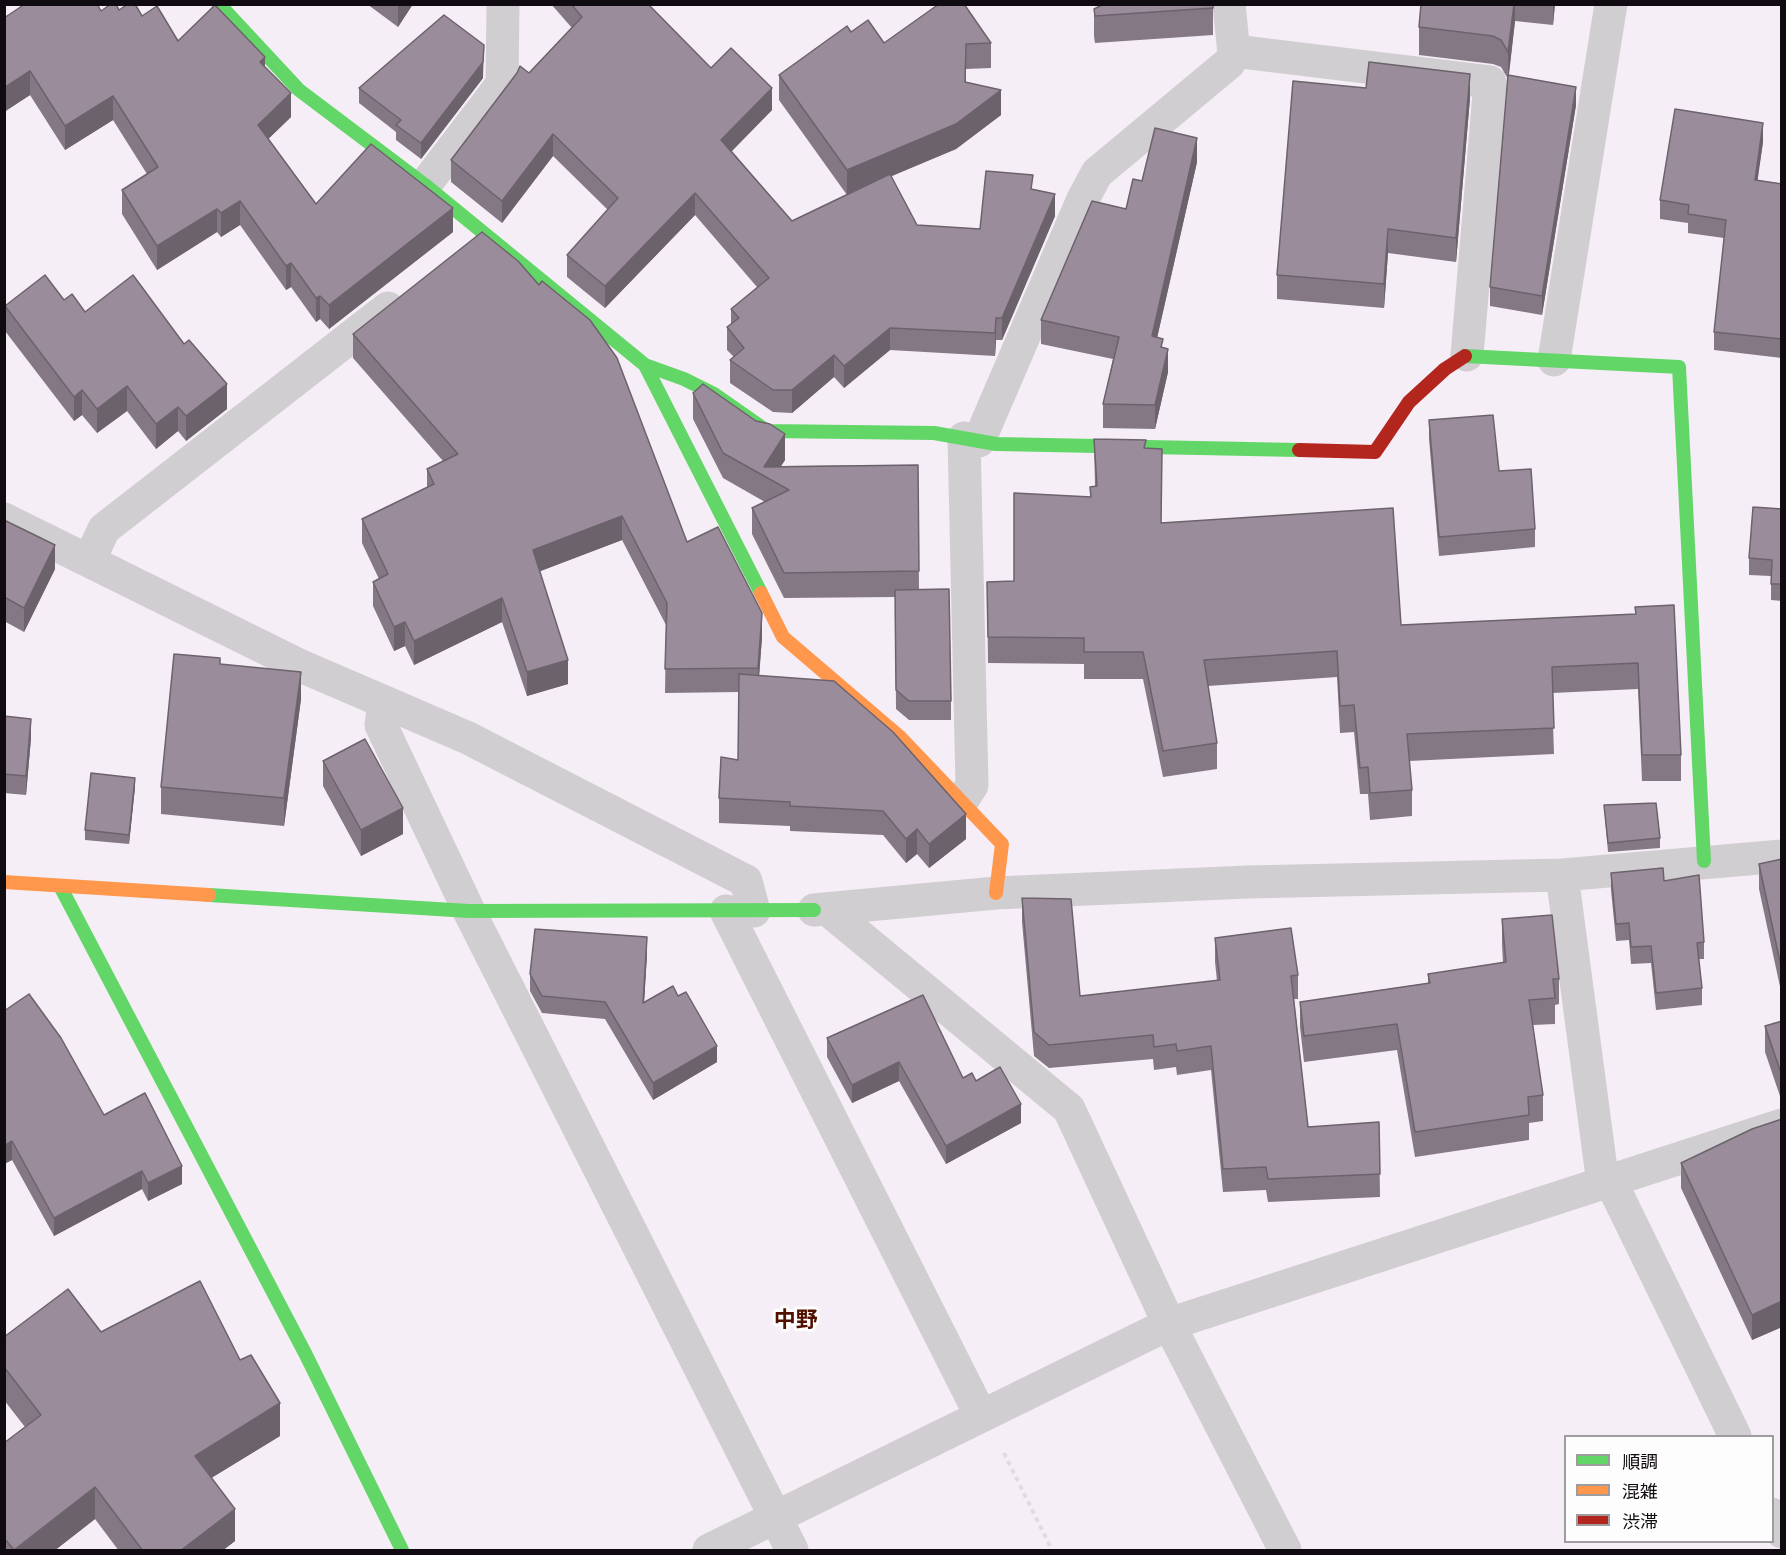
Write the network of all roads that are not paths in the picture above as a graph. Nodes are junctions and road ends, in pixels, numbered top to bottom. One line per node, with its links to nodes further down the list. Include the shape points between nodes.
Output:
1 (219, 4): 6 (street, via 299,90)
2 (503, 4): 6 (street, via 502,84)
3 (1230, 4): 5 (street)
4 (1611, 4): 11 (street)
5 (1234, 51): 10 (street, via 1490,82); 13 (street, via 1229,63 1097,173)
6 (425, 185): 7 (street)
7 (483, 232): 8 (street); 12 (street)
8 (456, 254)
9 (411, 290): 15 (street, via 104,529)
10 (1467, 355): 11 (street); 13 (street, via 1409,402 1375,452 996,444)
11 (1554, 360): 19 (street, via 1679,367)
12 (645, 365): 13 (street, via 714,394 767,431 934,432); 17 (street, via 783,637 900,737)
13 (971, 440): 17 (street, via 972,785)
14 (4, 519): 15 (street)
15 (89, 561): 16 (street)
16 (384, 703): 24 (street, via 381,725); 26 (street, via 468,738 746,881)
17 (962, 801): 23 (street, via 1002,844)
18 (1782, 856): 19 (street)
19 (1704, 861): 20 (street)
20 (1562, 875): 23 (street); 28 (street)
21 (4, 882): 22 (street)
22 (60, 886): 24 (street); 35 (street, via 306,1355)
23 (996, 893): 25 (street)
24 (469, 910): 26 (street); 32 (street)
25 (821, 910): 26 (street); 29 (street, via 1069,1109)
26 (740, 911): 30 (street)
27 (1782, 1125): 28 (street)
28 (1607, 1183): 29 (street); 31 (street)
29 (1169, 1324): 30 (street); 38 (street)
30 (983, 1415): 32 (street)
31 (1734, 1435)
32 (775, 1516): 36 (street); 37 (street)
33 (1774, 1516): 34 (street)
34 (1782, 1532)
35 (402, 1551)
36 (709, 1551)
37 (792, 1551)
38 (1285, 1551)

